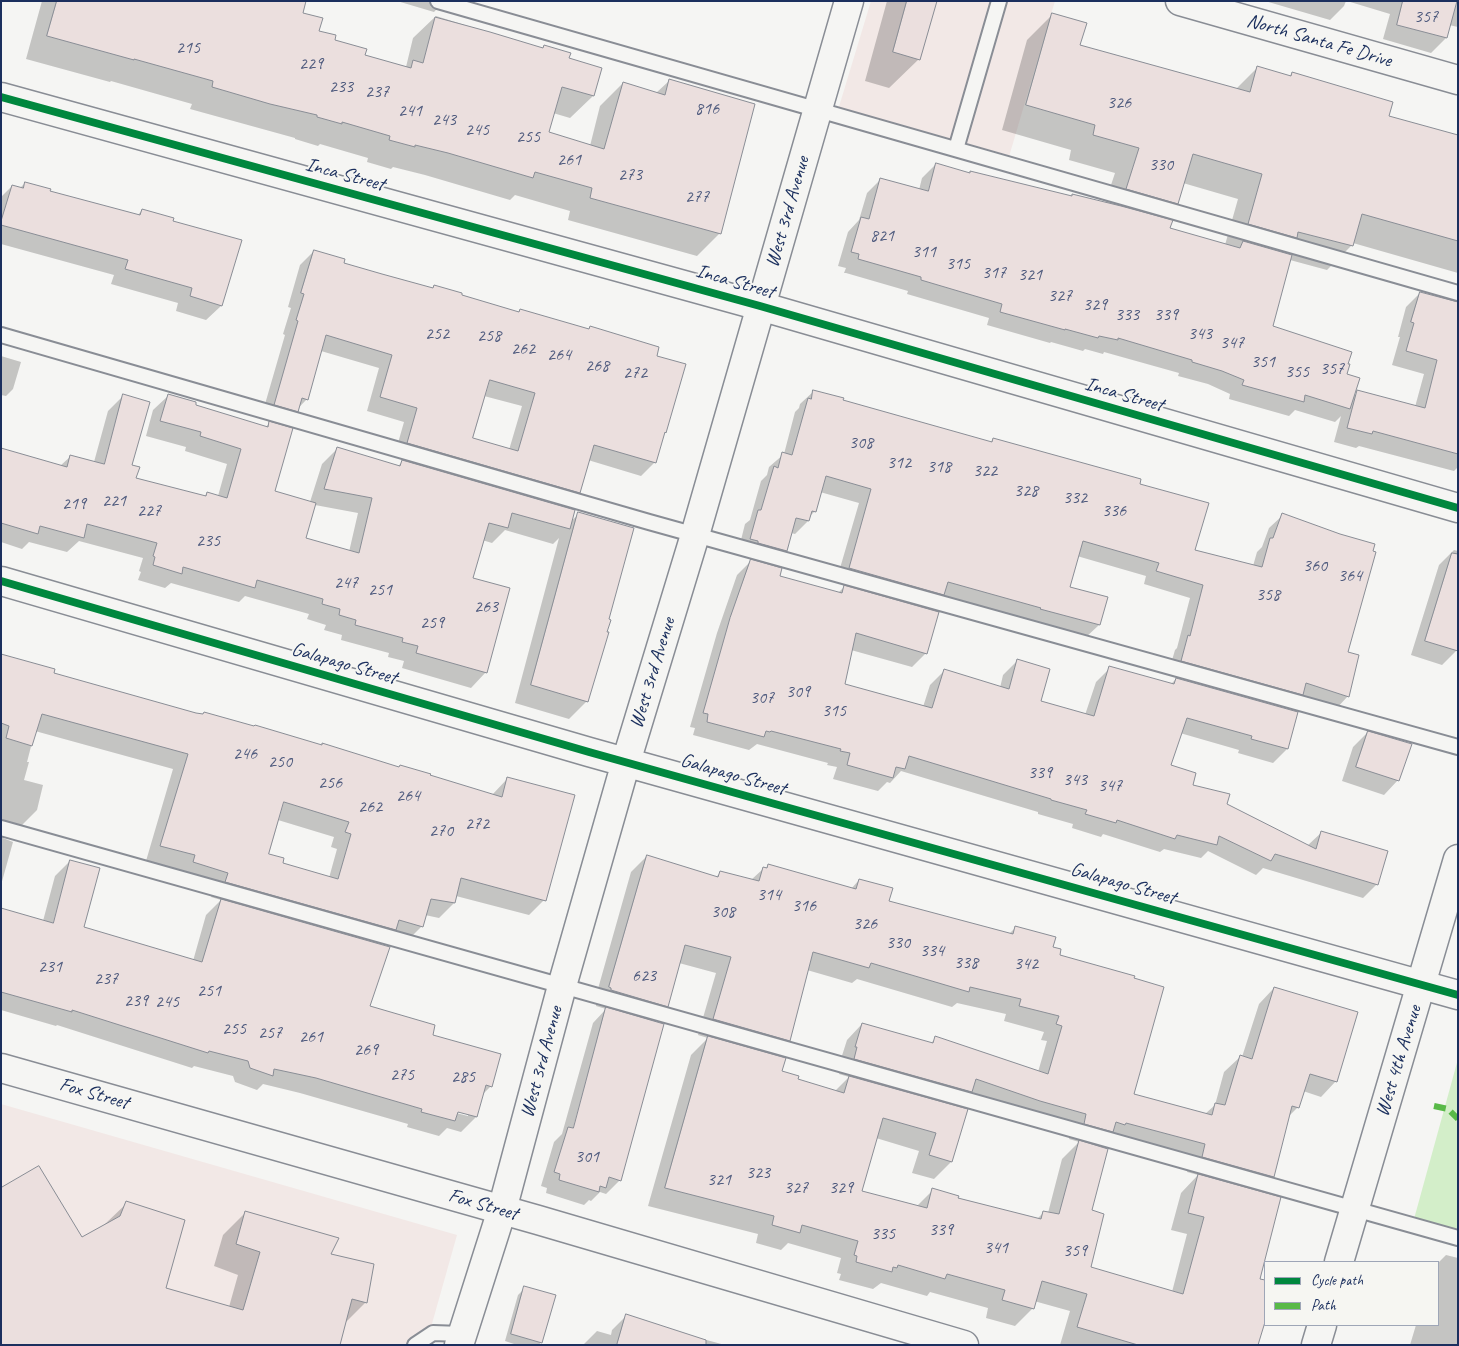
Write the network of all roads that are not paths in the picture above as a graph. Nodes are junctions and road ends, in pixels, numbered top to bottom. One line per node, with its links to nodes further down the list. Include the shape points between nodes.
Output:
1 (438, 1): 7 (lane)
2 (849, 1): 7 (street, West 3rd Avenue)
3 (998, 1): 8 (lane)
4 (1180, 1): 5 (street, North Santa Fe Drive)
5 (1458, 80)
6 (1, 97): 10 (street, Inca Street)
7 (818, 110): 8 (lane); 10 (street, West 3rd Avenue)
8 (956, 150): 9 (lane)
9 (1458, 293)
10 (760, 306): 12 (street, Inca Street); 13 (street, West 3rd Avenue)
11 (1, 335): 13 (lane)
12 (1458, 508)
13 (695, 535): 15 (lane); 16 (street, West 3rd Avenue)
14 (1, 581): 16 (street, Galapago Street)
15 (1458, 747)
16 (626, 762): 19 (street, Galapago Street); 20 (street, West 3rd Avenue)
17 (1, 828): 20 (lane)
18 (1458, 859): 19 (street, West 4th Avenue)
19 (1422, 984): 21 (street, Galapago Street); 24 (street, West 4th Avenue)
20 (562, 986): 23 (street, West 3rd Avenue); 24 (lane)
21 (1458, 995)
22 (1, 1068): 23 (street, Fox Street)
23 (502, 1210): 28 (street, West 3rd Avenue); 30 (street, Fox Street)
24 (1354, 1210): 25 (lane); 26 (street, West 4th Avenue)
25 (1458, 1238)
26 (1339, 1261)
27 (1322, 1326): 31 (street)
28 (460, 1340): 29 (lane, via 433,1333)
29 (415, 1345)
30 (964, 1345)
31 (1316, 1345)

